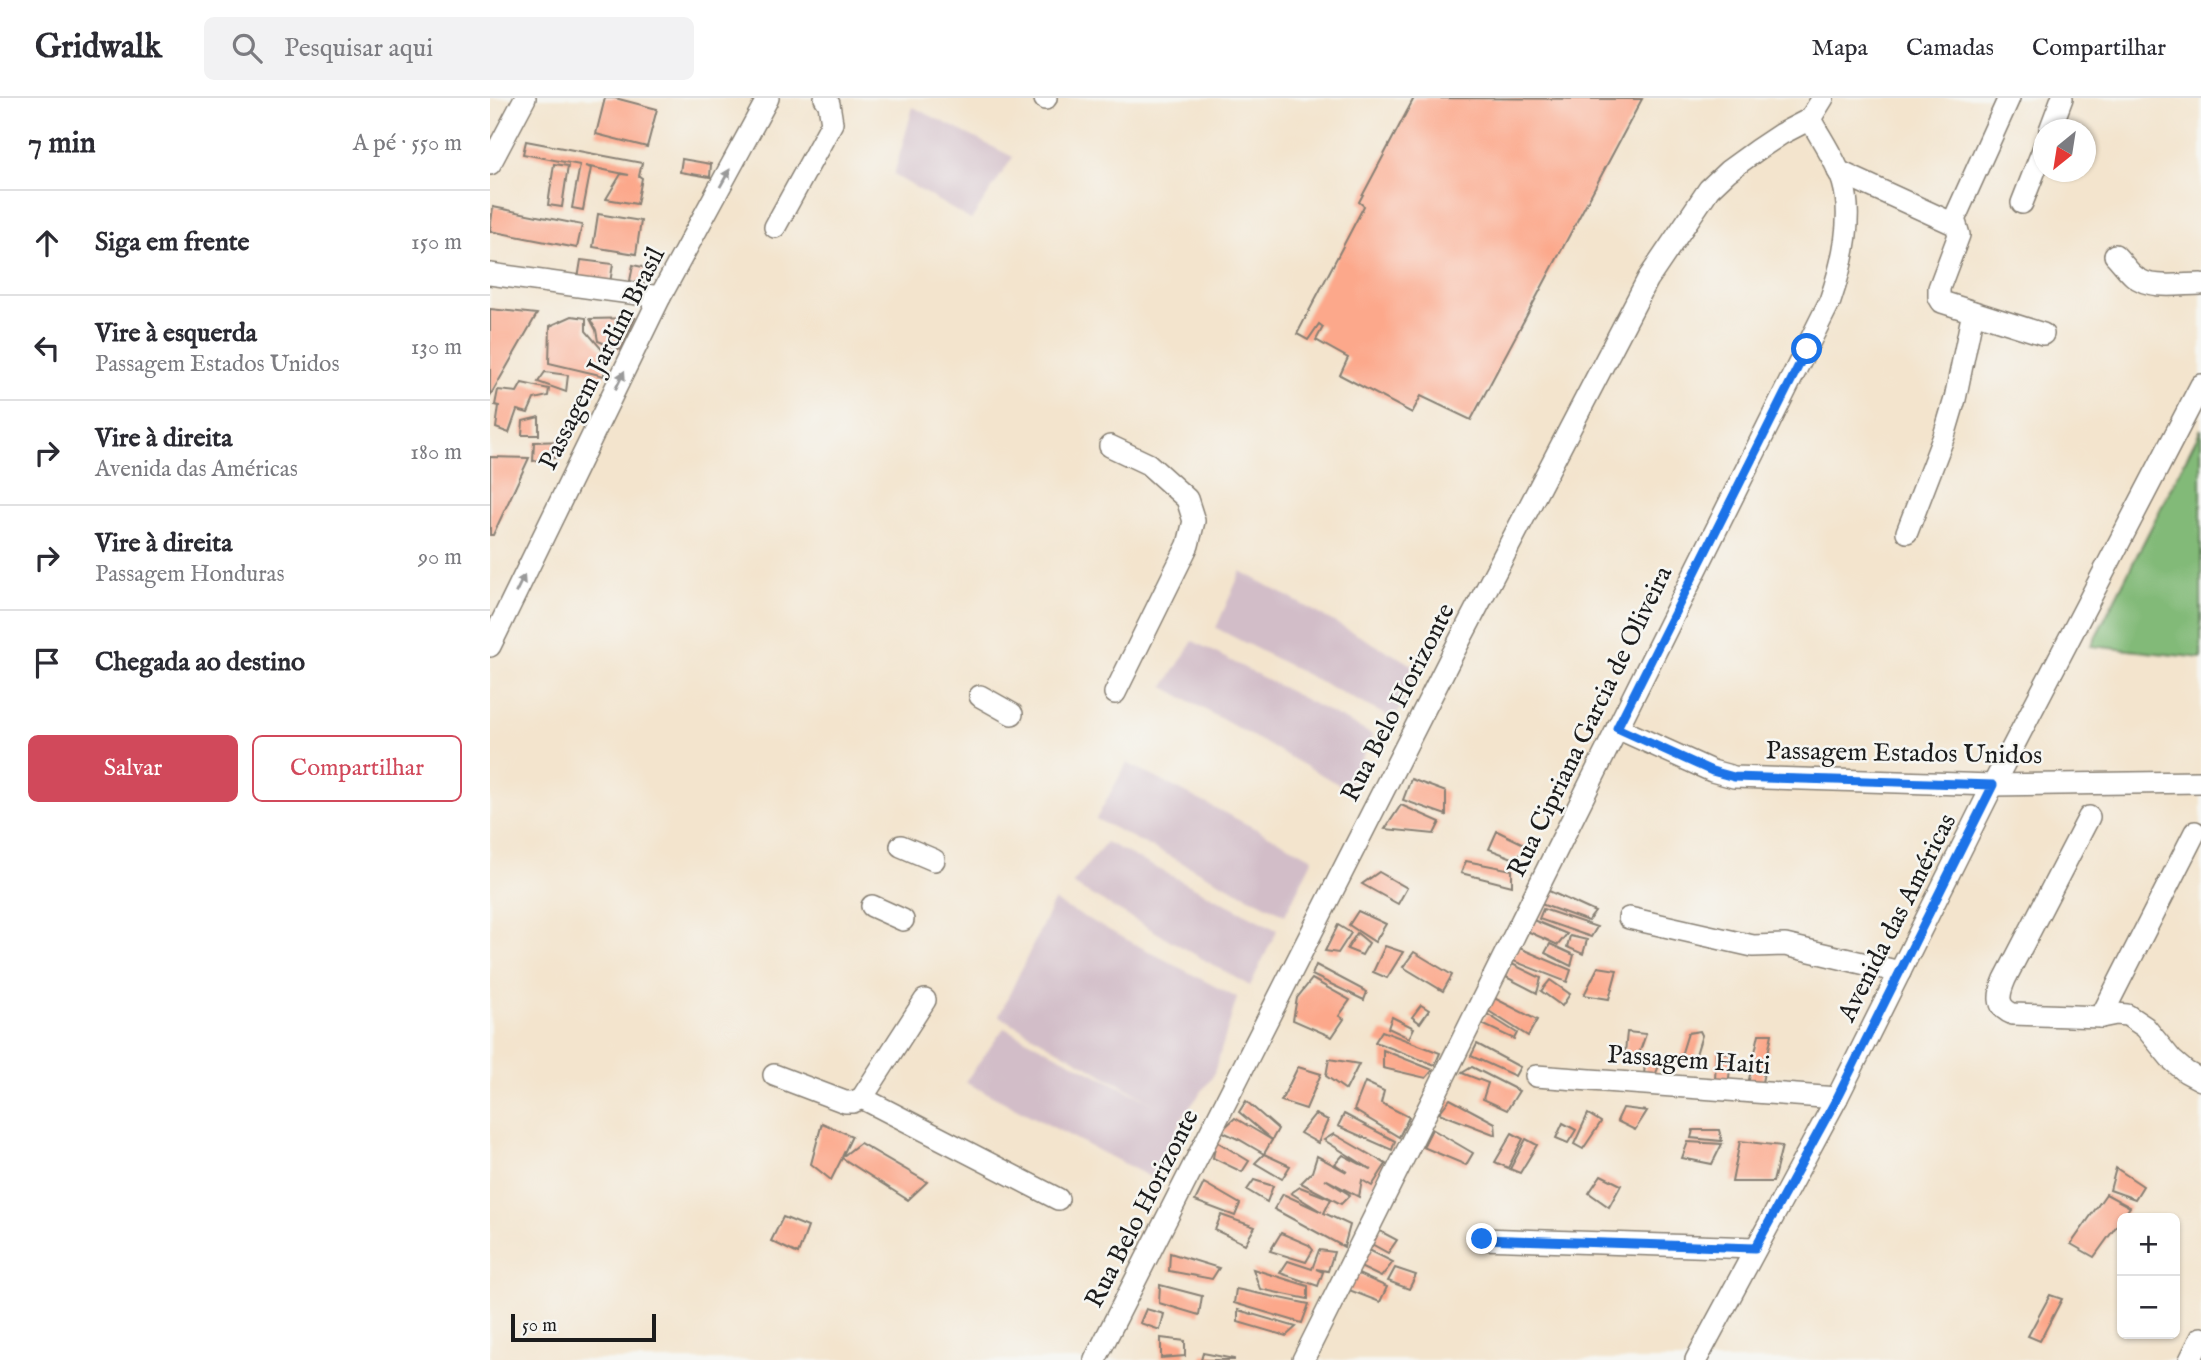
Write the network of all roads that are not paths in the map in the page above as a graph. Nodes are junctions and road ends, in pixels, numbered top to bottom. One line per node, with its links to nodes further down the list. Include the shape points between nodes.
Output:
1 (525, 98): 9 (street)
2 (768, 98): 18 (street, Passagem Jardim Brasil, one-way to 2)
3 (825, 98): 14 (street, via 832,123)
4 (1823, 98): 7 (street)
5 (2009, 98): 13 (street)
6 (2062, 98): 8 (street)
7 (1810, 119): 10 (street, Rua Cipriana Garcia de Oliveira); 50 (street, Rua Belo Horizonte, via 1757,150 1709,189 1648,278)
8 (2054, 119)
9 (490, 164)
10 (1838, 171): 13 (street); 28 (street, Rua Cipriana Garcia de Oliveira, via 1843,183 1846,237 1830,301)
11 (2033, 174): 12 (street)
12 (2022, 203)
13 (1953, 222): 19 (street, via 1959,235 1939,297)
14 (775, 227)
15 (2115, 255): 17 (street, via 2144,282)
16 (490, 274): 18 (street)
17 (2201, 284)
18 (660, 297): 24 (street, Passagem Jardim Brasil, one-way to 18)
19 (1973, 312): 20 (street); 23 (street, via 1944,436)
20 (2043, 334)
21 (2201, 385): 30 (street, Avenida das Américas)
22 (1110, 446): 25 (street, via 1148,464 1187,499 1194,521 1188,545)
23 (1907, 532)
24 (490, 646)
25 (1115, 693)
26 (980, 696): 27 (street)
27 (1012, 714)
28 (1617, 728): 30 (street, Passagem Estados Unidos, via 1734,777); 51 (street, Rua Cipriana Garcia de Oliveira)
29 (2201, 782): 30 (street, Passagem Estados Unidos)
30 (1993, 785): 38 (street, Avenida das Américas)
31 (2089, 817): 40 (street, via 1998,998 2012,1014)
32 (2195, 832): 40 (street)
33 (901, 846): 34 (street)
34 (934, 860)
35 (872, 906): 37 (street)
36 (1629, 918): 38 (street, via 1753,946 1786,945)
37 (903, 920)
38 (1900, 972): 45 (street, Avenida das Américas)
39 (925, 1000): 44 (street)
40 (2101, 1017): 43 (street, via 2116,1014 2134,1019 2172,1060)
41 (774, 1075): 44 (street, via 845,1102)
42 (1536, 1076): 45 (street, Passagem Haiti)
43 (2201, 1080)
44 (862, 1098): 46 (street)
45 (1837, 1098): 48 (street, Avenida das Américas)
46 (1058, 1199)
47 (1482, 1239): 48 (street)
48 (1755, 1248): 52 (street, Avenida das Américas)
49 (2201, 1338): 53 (street)
50 (1095, 1360)
51 (1303, 1360)
52 (1696, 1360)
53 (2190, 1360)

